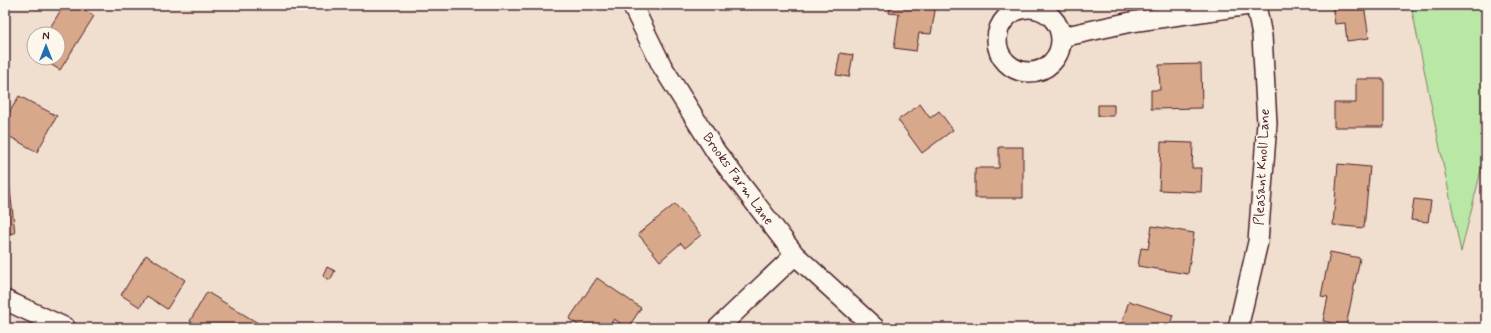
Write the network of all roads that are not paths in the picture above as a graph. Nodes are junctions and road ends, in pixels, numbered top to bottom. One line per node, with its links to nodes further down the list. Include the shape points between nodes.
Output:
1 (632, 5): 5 (street, Brooks Farm Lane, via 662,66 716,152)
2 (1248, 5): 4 (street, via 1131,22)
3 (1256, 5): 10 (street, Pleasant Knoll Lane, via 1262,36 1267,123 1258,242)
4 (1062, 36)
5 (795, 255): 8 (street); 9 (street, Brooks Farm Lane)
6 (5, 300): 7 (street)
7 (63, 327)
8 (718, 328)
9 (875, 328)
10 (1238, 328)

